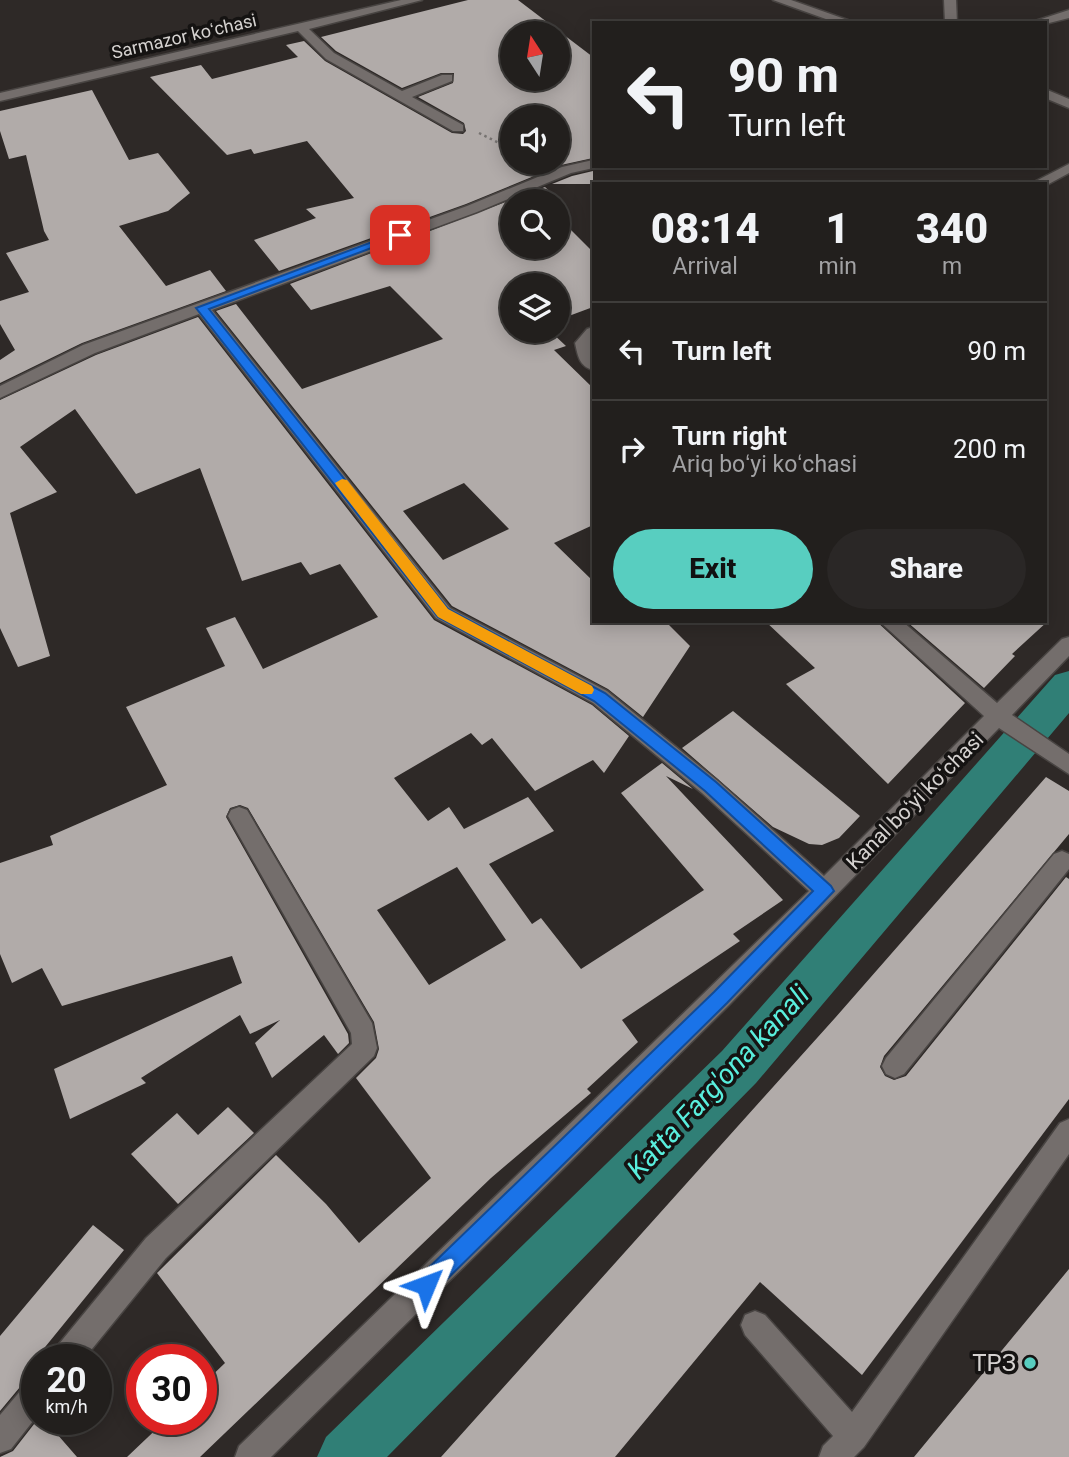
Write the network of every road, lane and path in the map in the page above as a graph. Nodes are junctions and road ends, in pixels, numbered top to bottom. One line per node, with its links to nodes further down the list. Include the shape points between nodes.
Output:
1 (416, 0): 8 (street, Sarmazor koʻchasi)
2 (779, 0): 5 (street)
3 (950, 0): 6 (street)
4 (1069, 14): 7 (street)
5 (844, 21)
6 (951, 21)
7 (1043, 21)
8 (302, 27): 11 (street, Sarmazor koʻchasi); 12 (street, via 330,56)
9 (447, 78): 12 (street)
10 (1047, 94): 13 (street)
11 (0, 97)
12 (399, 97): 14 (street)
13 (1069, 104)
14 (458, 128): 15 (path)
15 (500, 142)
16 (592, 164): 19 (street)
17 (1069, 168): 18 (street)
18 (1041, 182)
19 (202, 308): 22 (street, via 89,349); 29 (street, via 443,613 600,697 710,787)
20 (592, 333): 21 (street, via 583,343)
21 (592, 364)
22 (0, 394)
23 (890, 623): 25 (street)
24 (1069, 644): 25 (street, Kanal boʻyi koʻchasi)
25 (1005, 722): 26 (street); 29 (street, Kanal boʻyi koʻchasi)
26 (1069, 765)
27 (239, 816): 33 (street, via 363,1031 365,1048 156,1248)
28 (1062, 861): 30 (street)
29 (825, 891): 37 (street, Kanal boʻyi koʻchasi)
30 (895, 1066)
31 (1069, 1132): 36 (street)
32 (755, 1325): 36 (street)
33 (77, 1344)
34 (21, 1412): 35 (street)
35 (0, 1438)
36 (843, 1446)
37 (250, 1457)

